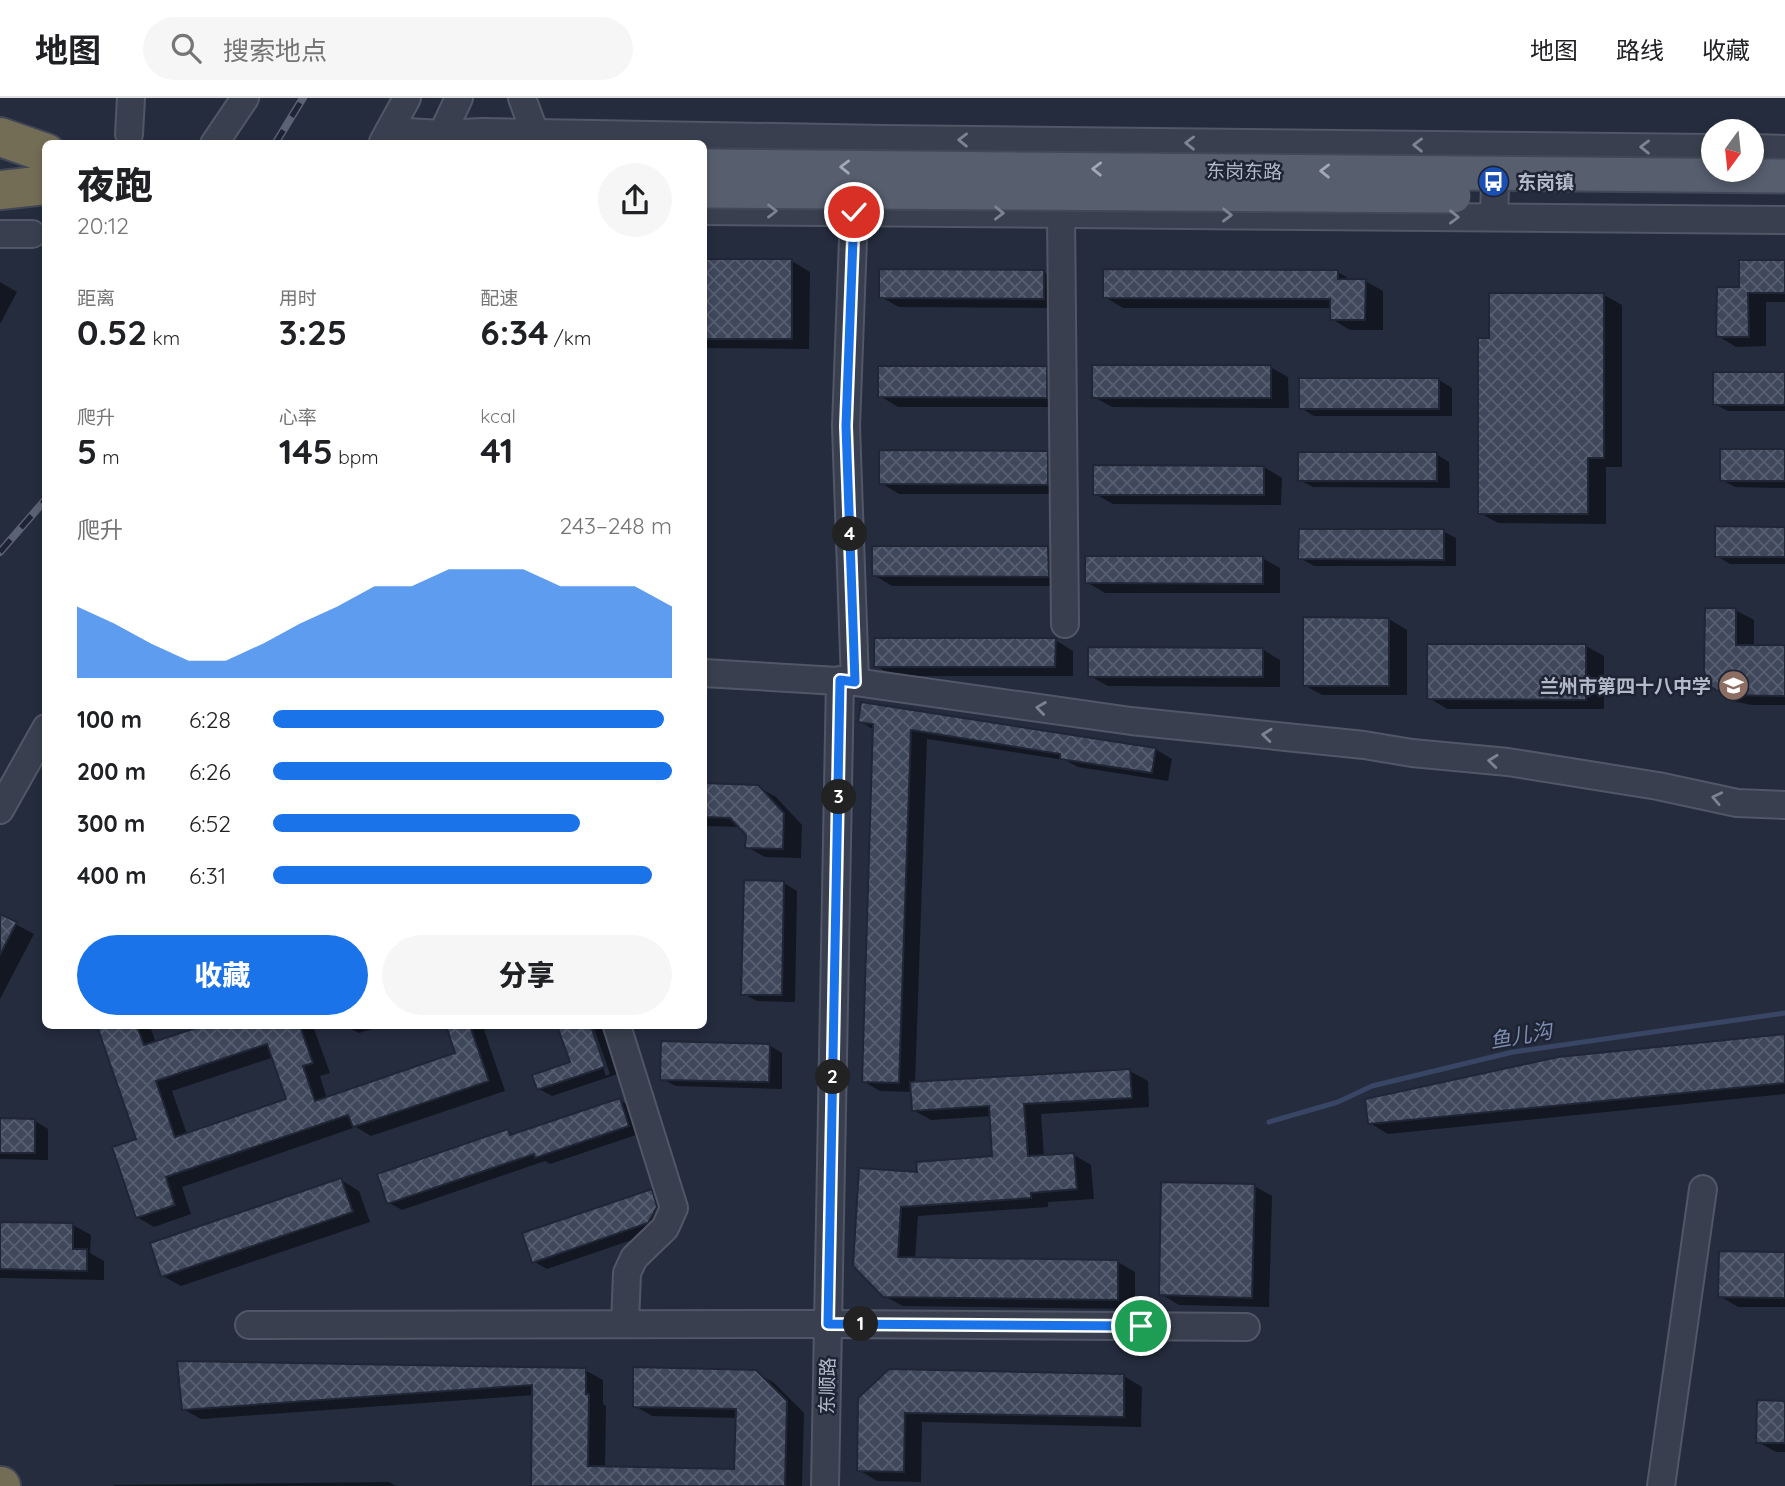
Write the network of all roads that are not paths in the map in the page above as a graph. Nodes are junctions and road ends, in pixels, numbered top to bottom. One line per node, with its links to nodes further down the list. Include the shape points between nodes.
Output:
1 (131, 98): 7 (street)
2 (245, 98): 12 (street)
3 (407, 98): 9 (street)
4 (459, 98): 10 (street)
5 (522, 98): 6 (street)
6 (535, 133): 10 (street); 11 (street)
7 (129, 134)
8 (0, 137): 18 (highway)
9 (386, 137): 10 (street)
10 (438, 139)
11 (885, 139): 13 (street, one-way to 11); 30 (street)
12 (217, 140)
13 (1496, 146): 14 (street, one-way to 13); 32 (street)
14 (1701, 148)
15 (1764, 148): 16 (street)
16 (1785, 149)
17 (0, 153): 19 (highway)
18 (42, 153)
19 (42, 155)
20 (707, 166): 22 (main road, 东岗东路, one-way to 20, bridge)
21 (0, 172): 23 (highway)
22 (1785, 176)
23 (42, 177)
24 (42, 185): 25 (highway)
25 (0, 190)
26 (707, 191): 27 (main road, 东岗东路, bridge)
27 (1785, 198)
28 (707, 211): 29 (street, one-way to 29)
29 (854, 212): 30 (street); 38 (street, 东顺路, via 846,426)
30 (881, 212): 31 (street, one-way to 31)
31 (1061, 214): 32 (street, one-way to 32); 36 (street)
32 (1494, 217): 33 (street)
33 (1785, 220)
34 (0, 234): 35 (street)
35 (32, 234)
36 (1065, 624)
37 (707, 673): 38 (street)
38 (848, 681): 40 (street, one-way to 38, via 1737,803 1508,762 1131,721); 45 (street, 东顺路)
39 (42, 735): 41 (street)
40 (1785, 805)
41 (0, 810)
42 (618, 1029): 44 (street, via 674,1208 665,1228 634,1258 628,1273)
43 (1703, 1189): 49 (street)
44 (625, 1324): 45 (street); 46 (street)
45 (828, 1324): 47 (street); 48 (street, 东顺路)
46 (249, 1325)
47 (1246, 1327)
48 (825, 1486)
49 (1661, 1486)

